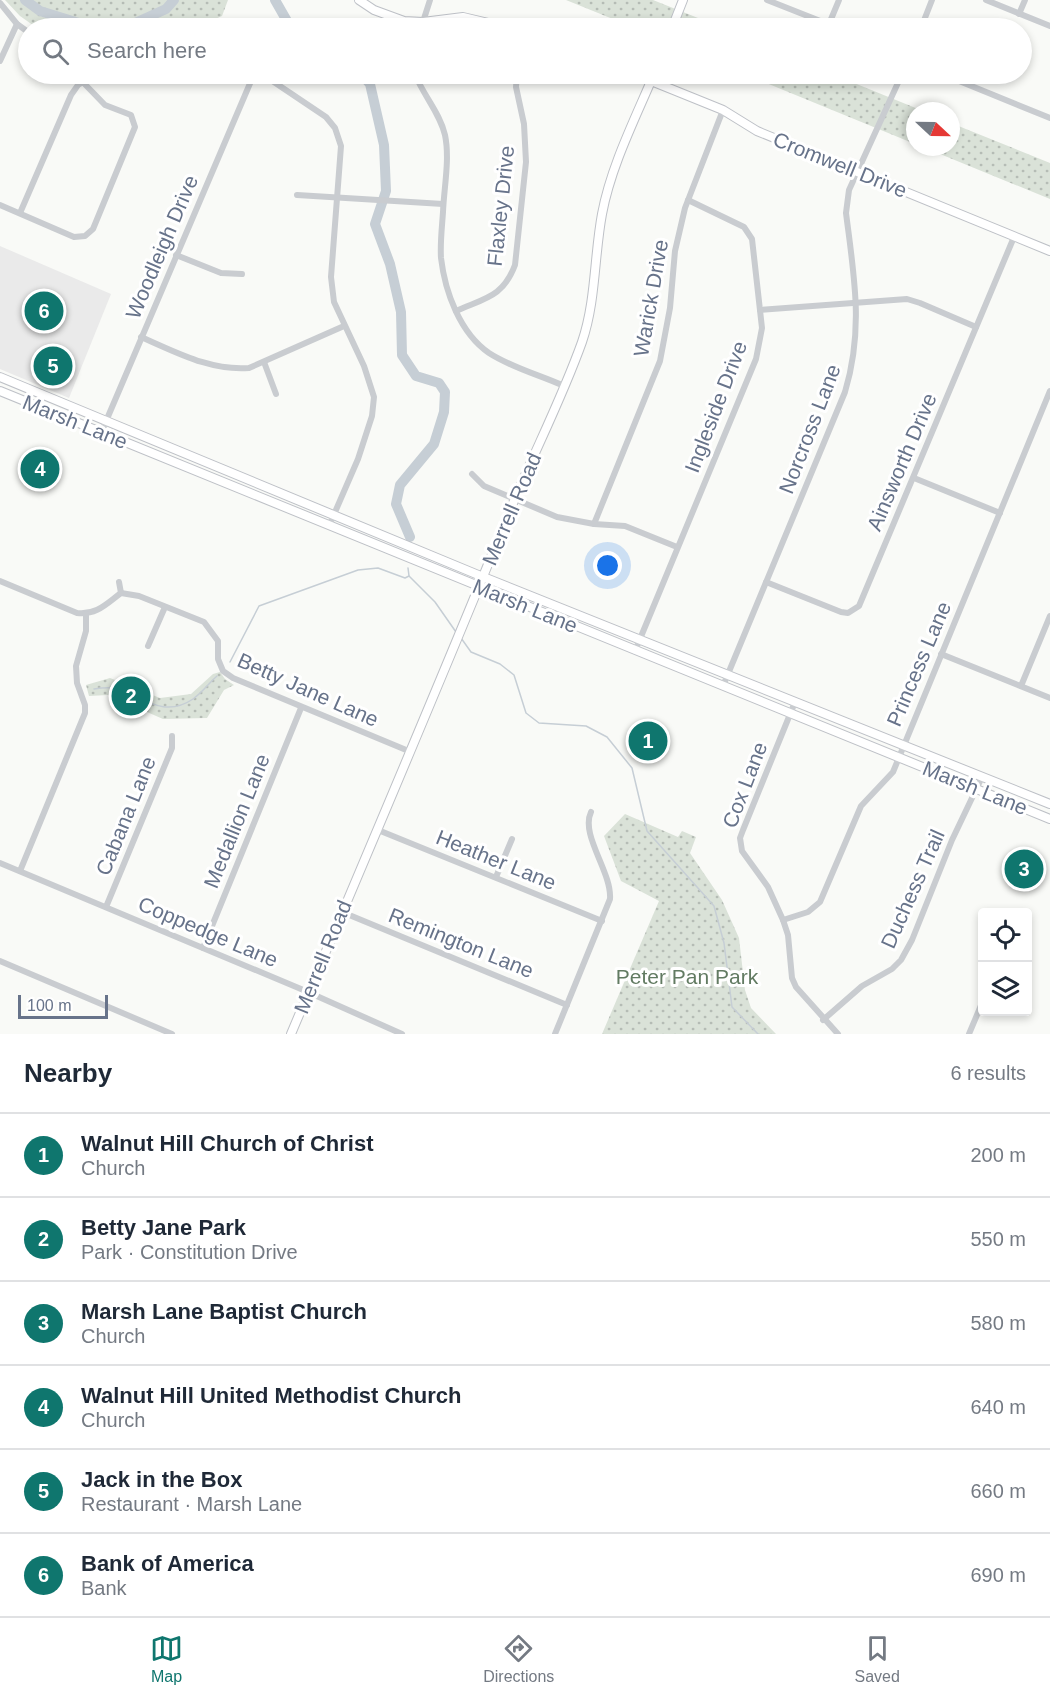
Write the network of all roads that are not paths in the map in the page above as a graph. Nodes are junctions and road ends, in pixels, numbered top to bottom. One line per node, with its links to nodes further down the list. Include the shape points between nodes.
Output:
1 (359, 0): 11 (main road)
2 (430, 0): 12 (street)
3 (683, 0): 13 (main road)
4 (767, 0): 14 (street)
5 (839, 0): 15 (street)
6 (932, 0): 16 (street)
7 (986, 0): 10 (street)
8 (1024, 0): 10 (street)
9 (0, 3): 19 (street)
10 (1019, 14): 17 (street)
11 (393, 18)
12 (424, 18)
13 (676, 18)
14 (814, 18)
15 (832, 18)
16 (925, 18)
17 (1029, 18)
18 (1032, 19): 20 (street)
19 (17, 24): 21 (street)
20 (1050, 26)
21 (0, 62)
22 (80, 84): 40 (street, via 71,95)
23 (86, 84): 40 (street, via 105,105 131,116 135,127 93,229 85,236 74,237)
24 (250, 84): 43 (street, Woodleigh Drive)
25 (277, 84): 36 (street, via 326,117 335,128 341,146)
26 (419, 84): 38 (street, via 445,134)
27 (516, 84): 47 (street, Flaxley Drive, via 526,162 515,265 500,292)
28 (649, 84): 53 (main road, Merrell Road, via 608,189 590,311)
29 (667, 84): 32 (main road, Cromwell Drive)
30 (897, 84): 34 (street, Norcross Lane)
31 (967, 84): 33 (street)
32 (723, 110): 34 (main road, Cromwell Drive, via 757,131); 37 (street, Warick Drive)
33 (1050, 118)
34 (857, 172): 41 (main road, Cromwell Drive); 45 (street, Norcross Lane, via 849,189 846,213)
35 (297, 195): 36 (street)
36 (337, 198): 38 (street); 48 (street, via 332,277 334,302)
37 (688, 200): 46 (street, Ingleside Drive, via 748,231); 66 (street, Warick Drive, via 675,251 660,361)
38 (443, 204): 47 (street, via 441,257)
39 (0, 205): 40 (street)
40 (20, 213)
41 (1014, 237): 42 (main road, Cromwell Drive); 49 (street, Ainsworth Drive)
42 (1050, 251)
43 (176, 255): 44 (street, via 221,273); 50 (street, Woodleigh Drive)
44 (242, 274)
45 (856, 302): 46 (street); 49 (street, via 907,299); 72 (street, Norcross Lane, via 856,344 845,392)
46 (760, 310): 68 (street, Ingleside Drive, via 762,328 756,359)
47 (456, 311): 53 (street, via 487,352)
48 (344, 326): 51 (street); 65 (street, via 374,397 358,459)
49 (976, 327): 62 (street, Ainsworth Drive)
50 (141, 337): 51 (street, via 209,366 241,369); 57 (street, Woodleigh Drive)
51 (264, 362): 56 (street)
52 (4, 379): 55 (main road); 57 (main road, Marsh Lane)
53 (564, 386): 63 (main road, Merrell Road)
54 (1050, 391): 64 (street, Princess Lane)
55 (1, 392): 58 (main road, Marsh Lane)
56 (276, 394)
57 (106, 421): 58 (street, Woodleigh Drive); 59 (main road, Marsh Lane)
58 (101, 433): 61 (main road, Marsh Lane)
59 (216, 466): 61 (main road); 65 (main road, Marsh Lane)
60 (472, 474): 63 (street, via 484,486)
61 (212, 478): 67 (main road, Marsh Lane)
62 (914, 478): 64 (street); 72 (street, Ainsworth Drive, via 861,603 854,610 841,612)
63 (514, 499): 66 (street, via 557,517); 69 (main road, Merrell Road)
64 (1000, 513): 81 (street, Princess Lane)
65 (335, 516): 67 (street); 69 (main road, Marsh Lane)
66 (594, 524): 68 (street, via 625,526)
67 (329, 526): 73 (main road, Marsh Lane)
68 (677, 547): 78 (street, Ingleside Drive)
69 (483, 576): 73 (main road, Merrell Road); 78 (main road, Marsh Lane)
70 (0, 581): 76 (street)
71 (118, 582): 74 (street)
72 (766, 582): 82 (street, Norcross Lane)
73 (478, 587): 80 (main road, Marsh Lane); 91 (main road, Merrell Road)
74 (121, 593): 75 (street, Betty Jane Lane); 76 (street, via 99,610)
75 (165, 607): 79 (street); 87 (street, Betty Jane Lane, via 204,622 218,641 223,671)
76 (86, 614): 103 (street, via 86,631 76,666 85,713)
77 (1050, 616): 84 (street)
78 (639, 639): 80 (street, Ingleside Drive); 82 (main road, Marsh Lane)
79 (148, 646)
80 (635, 651): 83 (main road, Marsh Lane)
81 (941, 654): 84 (street); 90 (street, Princess Lane)
82 (728, 675): 83 (street, Norcross Lane); 86 (main road, Marsh Lane)
83 (723, 686): 88 (main road, Marsh Lane)
84 (1021, 686): 85 (street)
85 (1050, 698)
86 (795, 702): 88 (street, Cox Lane); 90 (main road, Marsh Lane)
87 (301, 708): 91 (street, Betty Jane Lane); 109 (street, Medallion Lane)
88 (790, 714): 92 (main road, Marsh Lane); 107 (street, Cox Lane, via 740,844 768,887)
89 (172, 736): 105 (street, Cabana Lane, via 172,748)
90 (904, 745): 92 (street, Princess Lane); 93 (main road, Marsh Lane)
91 (411, 753): 100 (main road, Merrell Road)
92 (898, 757): 94 (main road, Marsh Lane); 107 (street, Princess Lane, via 888,778 858,812 820,902 808,912)
93 (982, 777): 94 (street, Duchess Trail); 95 (main road, Marsh Lane)
94 (978, 789): 97 (main road, Marsh Lane); 114 (street, Duchess Trail, via 901,960 862,986)
95 (1035, 798): 96 (main road, Marsh Lane); 97 (main road)
96 (1050, 804)
97 (1030, 811): 99 (main road, Marsh Lane)
98 (591, 812): 108 (street, via 588,819 594,845 611,888)
99 (1050, 819)
100 (378, 830): 104 (street, Heather Lane); 106 (main road, Merrell Road)
101 (512, 839): 104 (street)
102 (0, 862): 103 (street, Coppedge Lane)
103 (20, 871): 105 (street, Coppedge Lane)
104 (496, 877): 108 (street, Heather Lane)
105 (106, 907): 109 (street, Coppedge Lane)
106 (342, 912): 111 (main road, Merrell Road); 112 (street, Remington Lane)
107 (783, 920): 114 (street, Cox Lane, via 794,983)
108 (602, 921): 112 (street)
109 (203, 948): 111 (street, Coppedge Lane)
110 (0, 961): 115 (street)
111 (308, 993): 116 (main road, Merrell Road); 117 (street, Coppedge Lane)
112 (567, 1005): 118 (street)
113 (978, 1013): 120 (street)
114 (824, 1020): 119 (street, Cox Lane)
115 (172, 1034)
116 (291, 1034)
117 (402, 1034)
118 (555, 1034)
119 (838, 1034)
120 (969, 1034)

